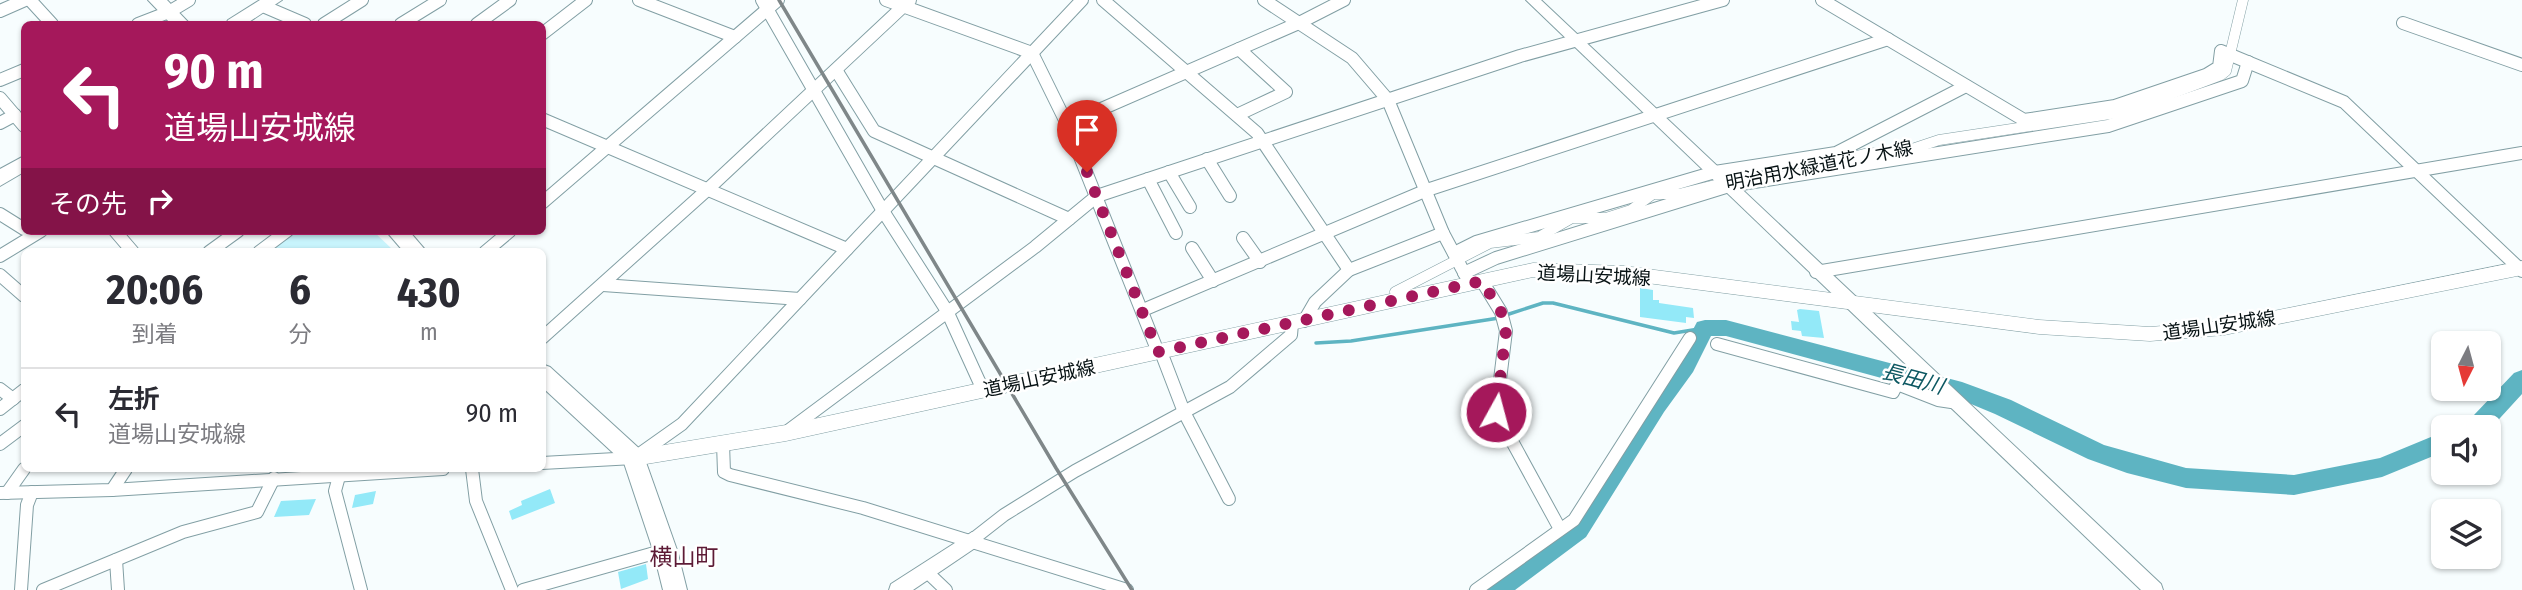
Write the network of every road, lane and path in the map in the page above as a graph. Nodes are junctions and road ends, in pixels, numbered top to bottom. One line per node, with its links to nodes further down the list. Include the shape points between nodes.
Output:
1 (27, 0): 21 (street); 23 (street)
2 (189, 0): 22 (street)
3 (362, 0): 27 (street)
4 (440, 0): 28 (street)
5 (510, 0): 29 (street)
6 (586, 0): 32 (street)
7 (639, 0): 33 (street)
8 (778, 0): 20 (street)
9 (886, 0): 19 (street)
10 (1082, 0): 37 (street)
11 (1103, 0): 43 (street)
12 (1264, 0): 30 (street)
13 (1344, 0): 30 (street)
14 (1533, 0): 35 (street)
15 (1723, 0): 35 (street)
16 (1822, 0): 34 (street)
17 (2243, 0): 38 (street, 明治用水緑道花ノ木線)
18 (268, 3): 25 (main road); 26 (street)
19 (907, 3): 37 (street); 41 (street)
20 (765, 4): 33 (street); 46 (street)
21 (0, 11)
22 (169, 12): 24 (street)
23 (49, 21)
24 (146, 21)
25 (239, 21)
26 (300, 21)
27 (329, 21)
28 (406, 21)
29 (481, 21)
30 (1301, 22): 36 (street); 48 (street, via 1352,58)
31 (2403, 23): 40 (street)
32 (546, 31)
33 (735, 37): 57 (street)
34 (1888, 39): 45 (street); 51 (street)
35 (1575, 40): 48 (street); 51 (street)
36 (1239, 49): 43 (street); 50 (street, via 1286,92)
37 (1032, 53): 55 (street); 59 (street)
38 (2230, 55): 39 (street); 45 (street, via 2221,51 2220,67 2215,71 2115,106 2032,120 2024,120); 66 (street, 明治用水緑道花ノ木線, via 2221,75 2123,112 1939,140 1897,154 1868,153 1824,166)
39 (2248, 62): 62 (street, via 2344,102); 66 (street, via 2242,81 2119,124)
40 (2522, 65)
41 (836, 70): 46 (street); 59 (street, via 874,131)
42 (21, 71): 44 (street)
43 (1186, 72): 50 (street); 55 (street)
44 (0, 80)
45 (1966, 86): 66 (street, via 1836,153)
46 (814, 89): 67 (street); 73 (street)
47 (0, 97): 49 (street)
48 (1388, 100): 56 (street); 68 (street)
49 (15, 115): 53 (street); 54 (street)
50 (1237, 116): 56 (street)
51 (1656, 116): 66 (street); 68 (street)
52 (546, 121): 57 (street)
53 (21, 122)
54 (0, 123)
55 (1067, 124): 70 (street)
56 (1264, 141): 60 (street); 85 (street)
57 (608, 148): 67 (street); 71 (street)
58 (2522, 153): 62 (street)
59 (934, 157): 73 (street); 75 (street)
60 (1207, 159): 63 (street); 69 (street)
61 (21, 165): 64 (main road)
62 (2417, 171): 97 (street); 99 (street)
63 (1169, 172): 65 (street); 72 (street)
64 (0, 179)
65 (1148, 179): 70 (street); 77 (street)
66 (1723, 180): 94 (street, via 1476,242); 99 (street); 101 (street, via 1496,258)
67 (707, 190): 93 (street); 103 (street)
68 (1427, 190): 78 (street); 85 (street)
69 (1230, 195)
70 (1097, 196): 75 (street); 108 (street)
71 (546, 200)
72 (1190, 207)
73 (883, 211): 93 (street); 109 (street)
74 (0, 214): 76 (street)
75 (1069, 219): 109 (street)
76 (21, 225)
77 (1176, 233)
78 (1443, 233): 94 (street); 98 (street)
79 (27, 235): 95 (street)
80 (119, 235): 87 (street)
81 (232, 235): 88 (street)
82 (282, 235): 89 (street)
83 (400, 235): 90 (main road)
84 (505, 235): 91 (street)
85 (1324, 235): 96 (street); 98 (street)
86 (1243, 238): 96 (street)
87 (130, 248)
88 (215, 248)
89 (264, 248)
90 (413, 248)
91 (490, 248)
92 (1192, 248): 102 (street)
93 (847, 249): 106 (street)
94 (1455, 256): 101 (street); 104 (street)
95 (0, 257)
96 (1260, 262): 102 (street)
97 (2521, 269): 107 (main road, 道場山安城線, via 2188,333 2095,333)
98 (1349, 270): 110 (street)
99 (1816, 272): 107 (street)
100 (0, 275): 105 (street)
101 (1472, 279): 107 (main road, 道場山安城線, via 1575,270); 110 (main road, 道場山安城線); 140 (street, via 1502,317 1506,331 1496,412)
102 (1213, 281): 108 (street)
103 (603, 285): 106 (street); 111 (street)
104 (1395, 292)
105 (21, 293)
106 (800, 299): 127 (street, via 682,424)
107 (1848, 302): 120 (street)
108 (1143, 310): 114 (street)
109 (947, 311): 117 (street); 124 (street)
110 (1298, 323): 114 (main road, 道場山安城線); 122 (street, via 1292,335 1248,374)
111 (546, 335)
112 (1690, 338): 140 (street, via 1574,520)
113 (1717, 344): 120 (street, via 1893,393 1897,384)
114 (1159, 352): 117 (main road, 道場山安城線); 122 (street)
115 (546, 377): 127 (main road)
116 (0, 389): 119 (street)
117 (983, 390): 124 (main road, 道場山安城線)
118 (21, 392): 119 (street)
119 (13, 399): 121 (street)
120 (1958, 403): 156 (street)
121 (0, 409)
122 (1184, 412): 139 (street); 141 (street, via 1003,515)
123 (21, 428): 125 (street)
124 (786, 433): 126 (main road, 道場山安城線)
125 (0, 444)
126 (723, 444): 127 (main road, 道場山安城線); 141 (street, via 722,465 730,475)
127 (634, 458): 128 (street); 142 (main road)
128 (546, 463)
129 (21, 472): 138 (street)
130 (124, 472): 136 (street)
131 (223, 472): 135 (street)
132 (339, 472): 134 (street); 148 (street, via 335,491)
133 (472, 472): 149 (street, via 476,501)
134 (274, 478): 135 (street); 143 (street, via 257,512 183,532)
135 (217, 482): 136 (street)
136 (112, 489): 137 (street)
137 (32, 492): 138 (street); 145 (street, via 27,505)
138 (3, 493)
139 (1229, 499)
140 (1560, 529): 155 (street)
141 (972, 540): 144 (street); 154 (street)
142 (665, 550): 150 (street); 151 (main road)
143 (116, 560): 146 (street); 147 (street)
144 (926, 571): 152 (street); 153 (street)
145 (21, 590)
146 (43, 590)
147 (118, 590)
148 (361, 590)
149 (512, 590)
150 (523, 590)
151 (675, 590)
152 (898, 590)
153 (946, 590)
154 (1127, 590)
155 (1476, 590)
156 (2154, 590)

